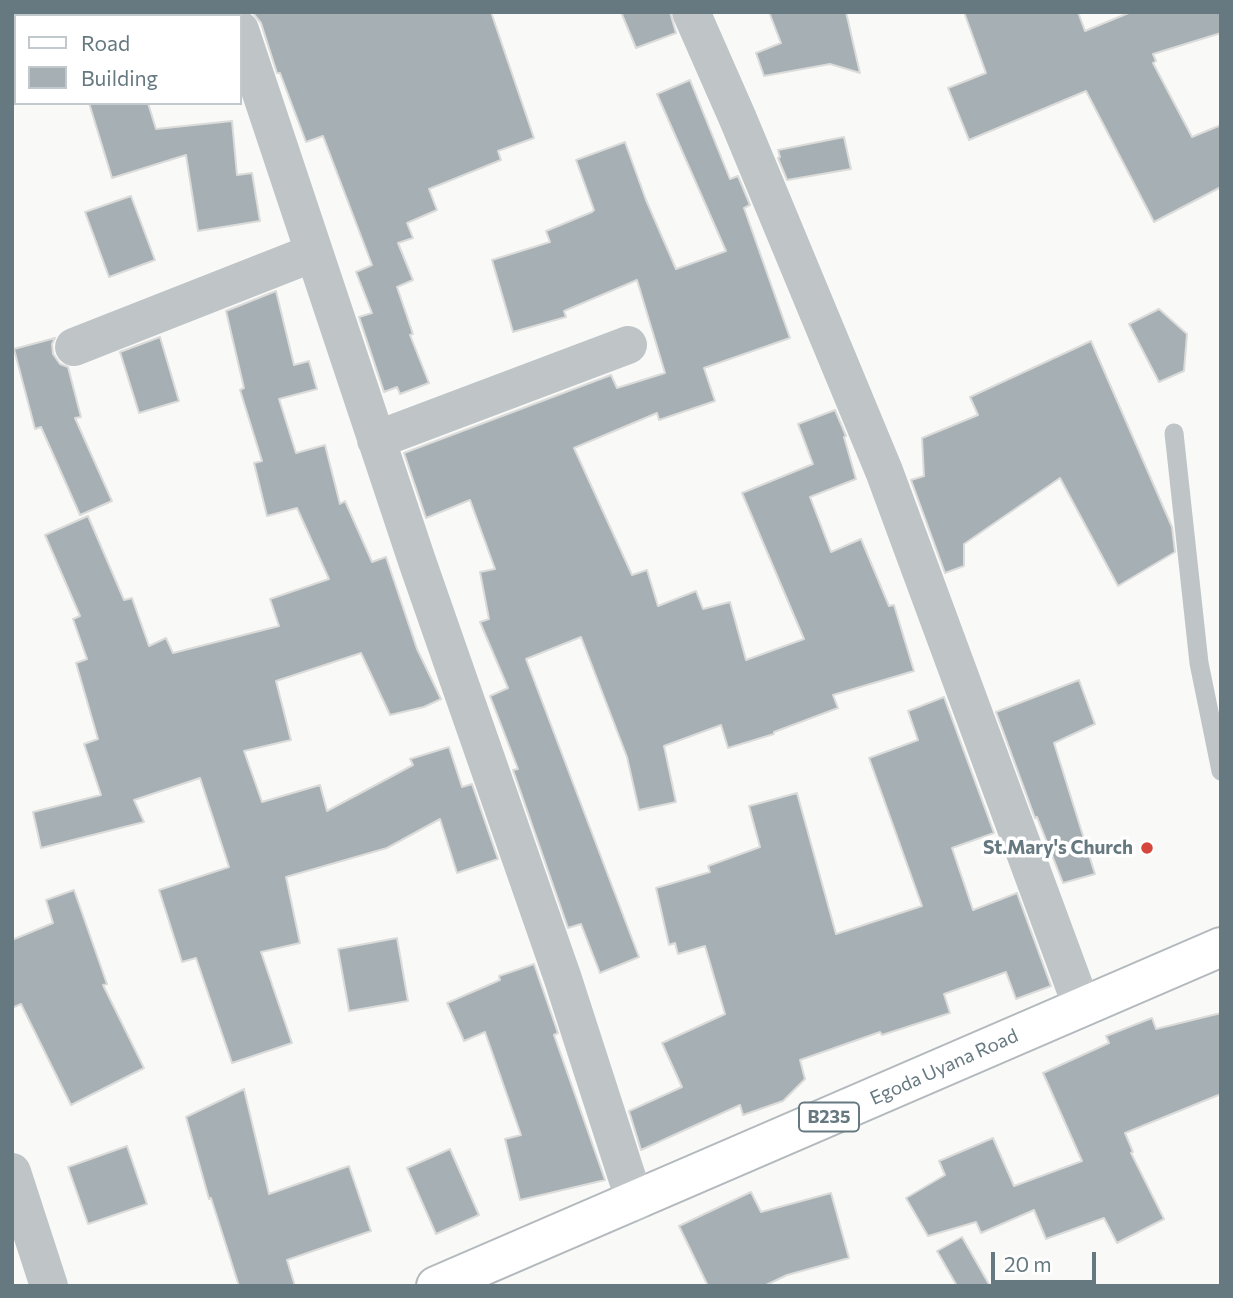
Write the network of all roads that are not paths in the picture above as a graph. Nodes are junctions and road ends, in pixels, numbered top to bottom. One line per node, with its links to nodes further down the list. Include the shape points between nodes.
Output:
1 (691, 12): 10 (street, via 884,471)
2 (242, 36): 3 (street)
3 (313, 253): 5 (street); 7 (street)
4 (628, 345): 7 (street)
5 (74, 347)
6 (1174, 433): 8 (lane, via 1199,663)
7 (376, 440): 12 (street, via 563,979)
8 (1221, 771)
9 (1221, 947): 10 (main road, Egoda Uyana Road / B235)
10 (1082, 1007): 12 (main road, Egoda Uyana Road / B235)
11 (12, 1172): 13 (street)
12 (635, 1202): 14 (main road, Egoda Uyana Road / B235)
13 (49, 1286)
14 (436, 1286)

